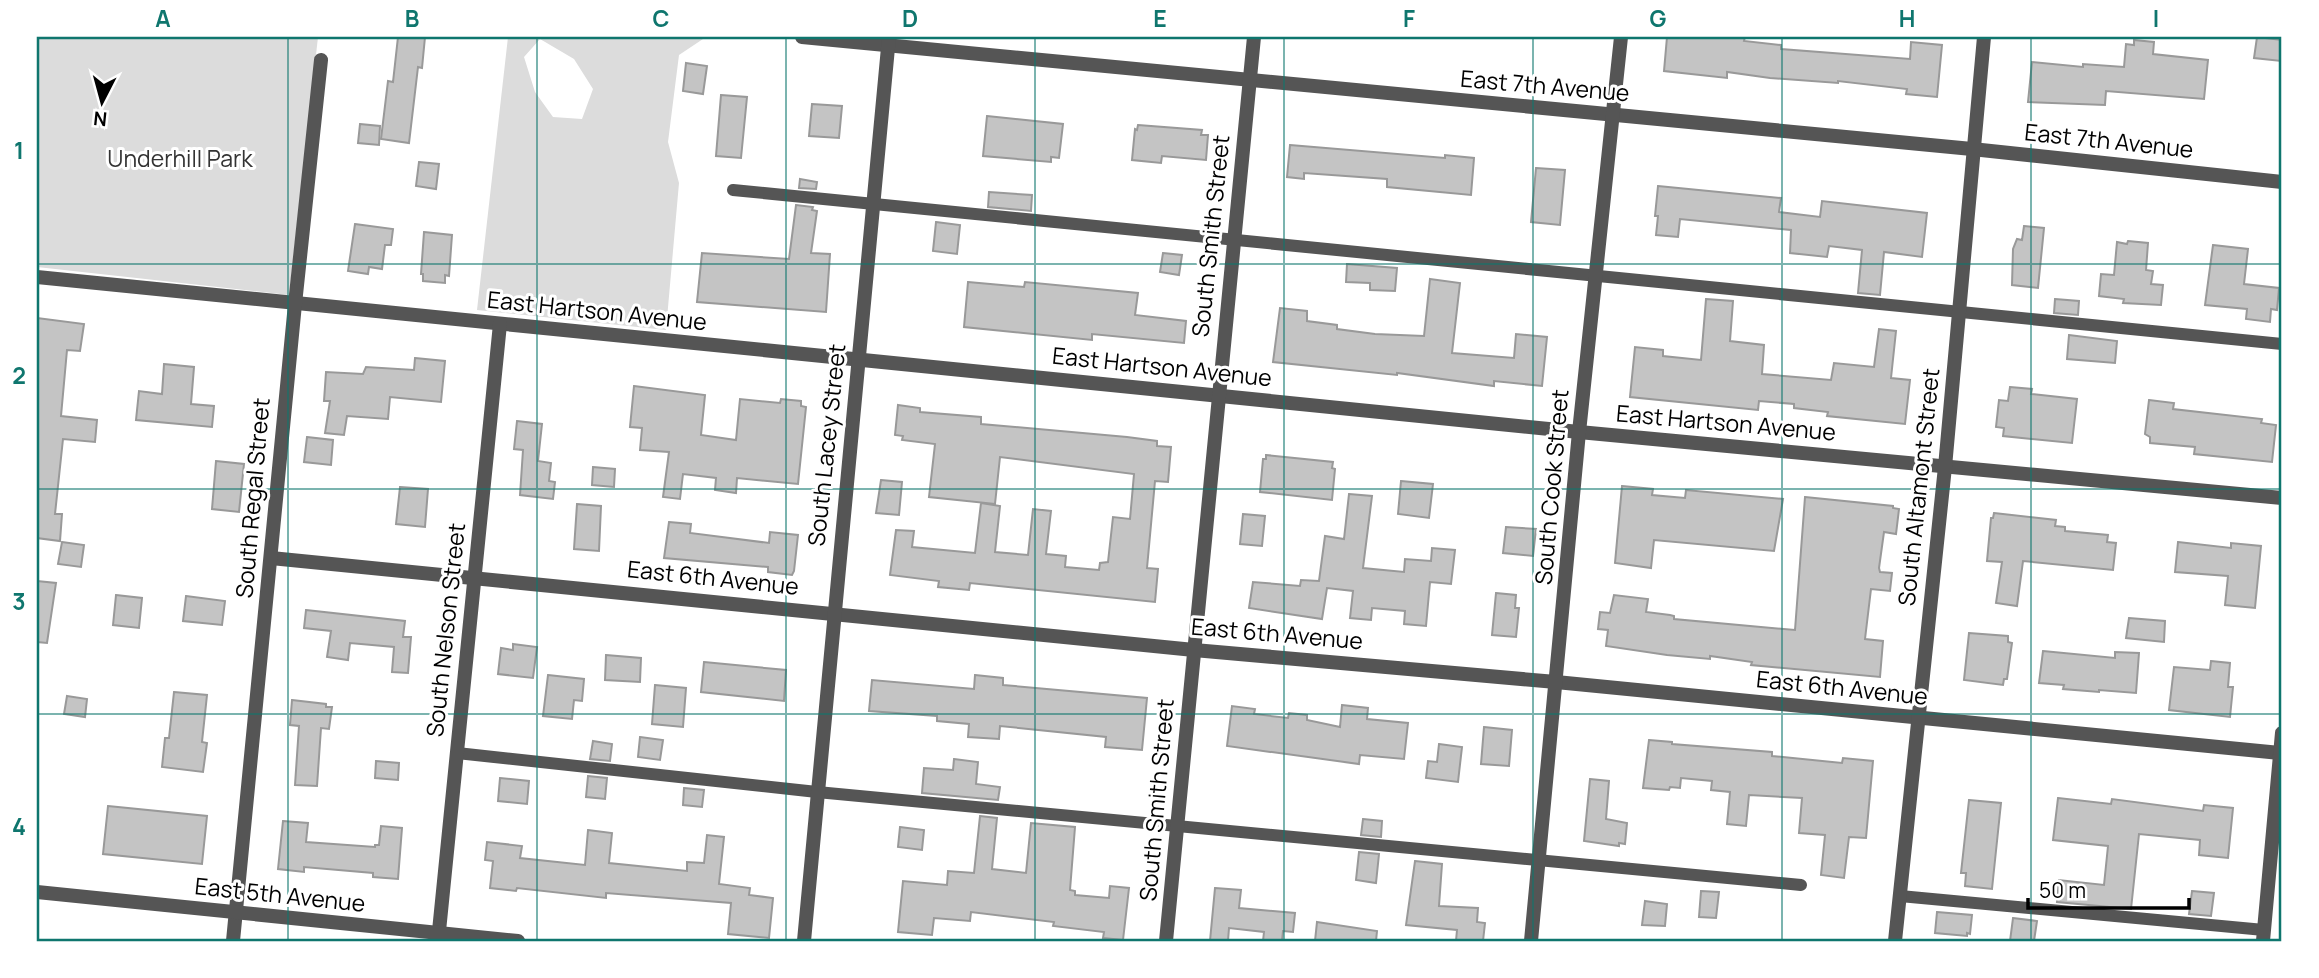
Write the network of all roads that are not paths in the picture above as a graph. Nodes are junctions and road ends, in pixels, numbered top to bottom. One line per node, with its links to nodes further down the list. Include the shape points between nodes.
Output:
1 (802, 37): 5 (street, East 7th Avenue)
2 (1254, 37): 7 (street, South Smith Street)
3 (1621, 37): 8 (street, South Cook Street)
4 (1984, 37): 9 (street, South Altamont Street)
5 (889, 41): 7 (street, East 7th Avenue); 12 (street, South Lacey Street)
6 (321, 60): 16 (street, South Regal Street)
7 (1249, 81): 8 (street, East 7th Avenue); 13 (street, South Smith Street)
8 (1613, 115): 9 (street, East 7th Avenue); 14 (street, South Cook Street)
9 (1972, 149): 10 (street, East 7th Avenue); 17 (street, South Altamont Street)
10 (2282, 182)
11 (733, 190): 12 (lane)
12 (873, 204): 13 (lane); 20 (street, South Lacey Street)
13 (1234, 241): 14 (lane); 21 (street, South Smith Street)
14 (1596, 276): 17 (lane); 22 (street, South Cook Street)
15 (37, 277): 16 (street, East Hartson Avenue)
16 (295, 304): 18 (street, East Hartson Avenue); 25 (street, South Regal Street)
17 (1958, 312): 19 (lane); 23 (street, South Altamont Street)
18 (499, 324): 20 (street, East Hartson Avenue); 26 (street, South Nelson Street)
19 (2282, 344)
20 (859, 360): 21 (street, East Hartson Avenue); 27 (street, South Lacey Street)
21 (1219, 395): 22 (street, East Hartson Avenue); 28 (street, South Smith Street)
22 (1579, 432): 23 (street, East Hartson Avenue); 29 (street, South Cook Street)
23 (1945, 467): 24 (street, East Hartson Avenue); 30 (street, South Altamont Street)
24 (2282, 498)
25 (271, 558): 26 (street, East 6th Avenue); 40 (street, South Regal Street)
26 (475, 577): 27 (street, East 6th Avenue); 32 (street, South Nelson Street)
27 (834, 613): 28 (street, East 6th Avenue); 34 (street, South Lacey Street)
28 (1194, 650): 29 (street, East 6th Avenue); 35 (street, South Smith Street)
29 (1556, 682): 30 (street, East 6th Avenue); 36 (street, South Cook Street)
30 (1919, 719): 33 (street, East 6th Avenue); 39 (street, South Altamont Street)
31 (2282, 733): 33 (street)
32 (457, 753): 34 (lane); 42 (street, South Nelson Street)
33 (2280, 753): 41 (street)
34 (817, 792): 35 (lane); 45 (street, South Lacey Street)
35 (1177, 826): 36 (lane); 46 (street, South Smith Street)
36 (1539, 859): 37 (lane); 47 (street, South Cook Street)
37 (1801, 885)
38 (37, 892): 40 (street, East 5th Avenue)
39 (1900, 896): 41 (lane); 48 (street, South Altamont Street)
40 (236, 914): 42 (street, East 5th Avenue); 43 (street, South Regal Street)
41 (2264, 936)
42 (438, 938): 44 (street, East 5th Avenue)
43 (233, 941)
44 (518, 941)
45 (804, 941)
46 (1166, 941)
47 (1531, 941)
48 (1895, 941)

